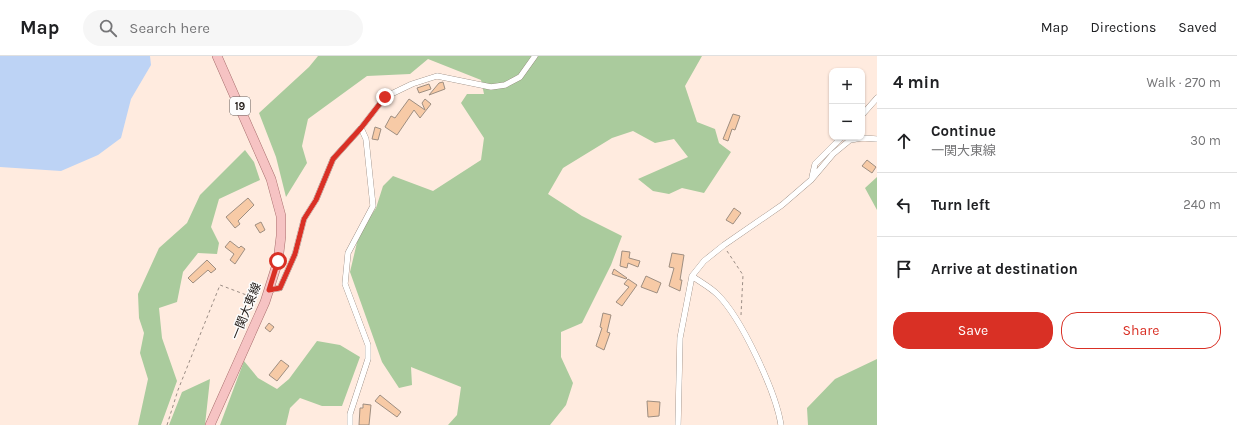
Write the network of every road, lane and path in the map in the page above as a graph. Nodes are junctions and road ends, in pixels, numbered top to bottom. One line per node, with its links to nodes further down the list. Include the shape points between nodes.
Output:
1 (217, 56): 11 (main road, 一関大東線 / 19, via 262,155 275,190 281,216 278,261)
2 (535, 56): 5 (street, via 520,77 505,85 491,87 437,76 412,84 385,97)
3 (877, 98): 4 (street)
4 (865, 112)
5 (361, 128): 11 (street, via 333,159 316,200 304,219 286,276 280,288); 16 (street, via 366,139 373,206 348,252 345,284 368,345 368,352 364,374 350,414)
6 (877, 139): 8 (street, via 850,140 833,154)
7 (839, 140): 8 (street, via 815,164)
8 (811, 180): 9 (street, via 782,205)
9 (724, 245): 10 (street, via 704,261); 13 (path, via 743,275)
10 (692, 276): 13 (street, via 716,294); 17 (street, via 680,338)
11 (269, 290): 12 (main road, 一関大東線 / 19)
12 (265, 302): 14 (path, via 220,285); 15 (main road, 一関大東線 / 19)
13 (740, 327): 18 (street, via 770,386)
14 (166, 425)
15 (210, 425)
16 (350, 425)
17 (678, 425)
18 (781, 425)

